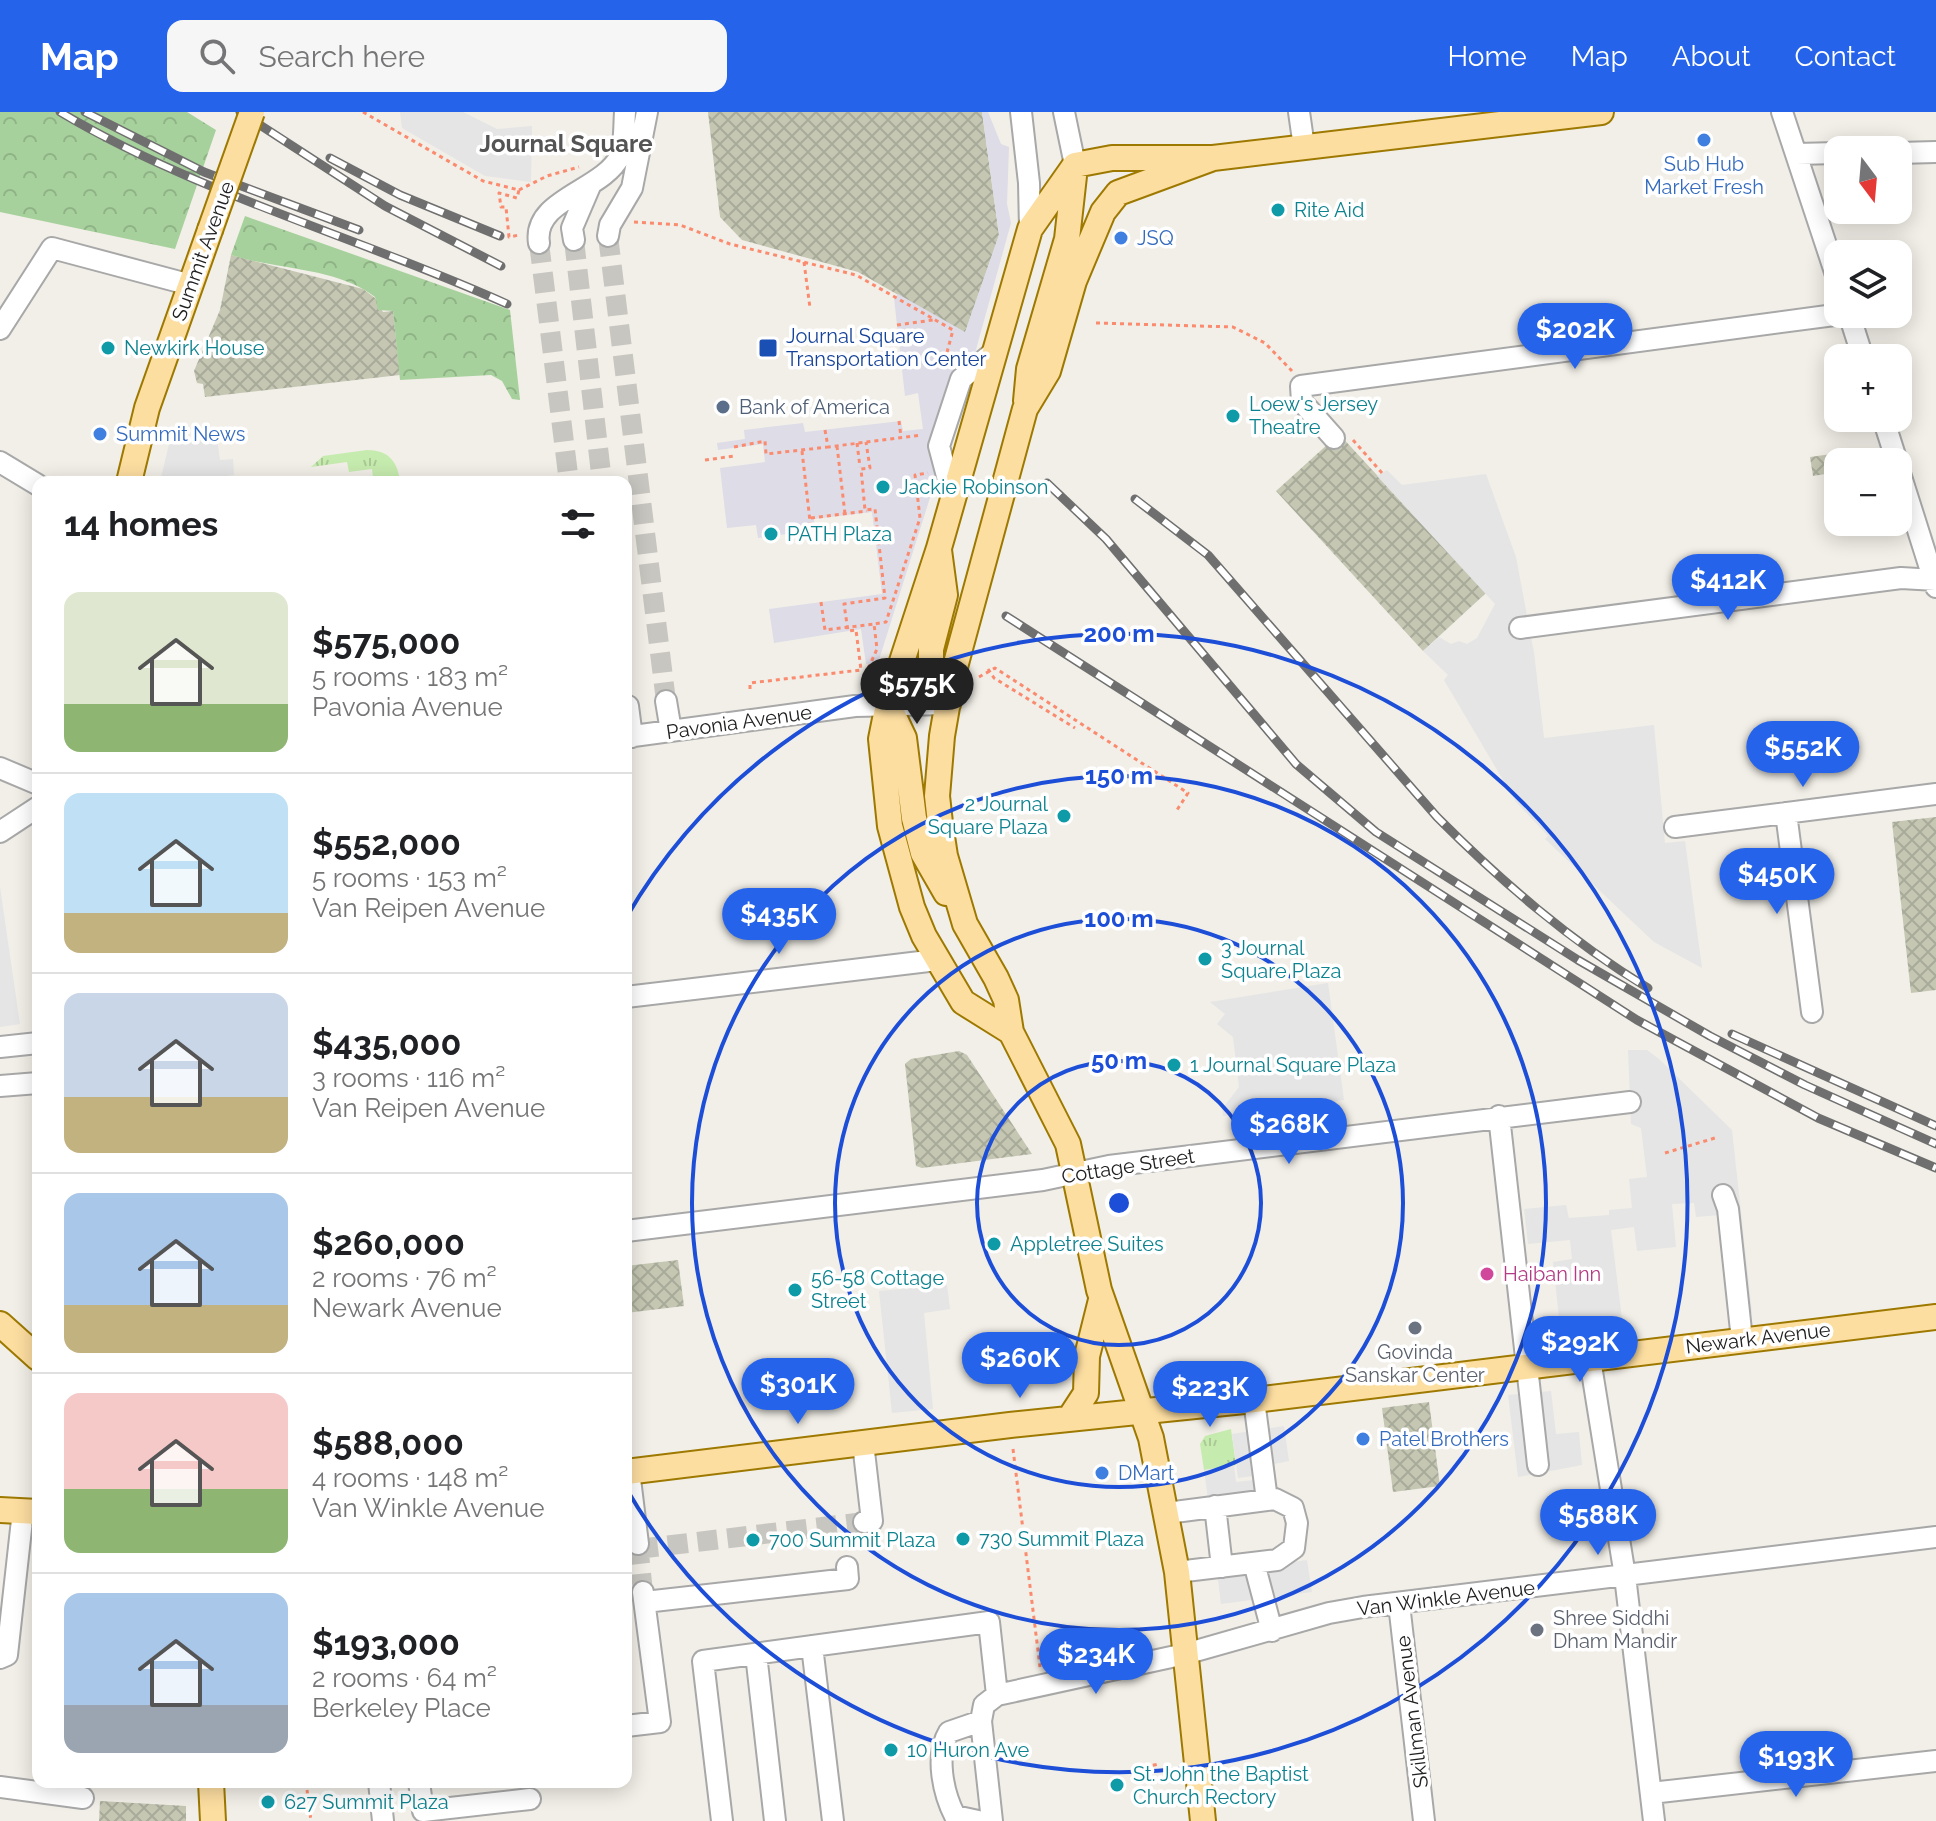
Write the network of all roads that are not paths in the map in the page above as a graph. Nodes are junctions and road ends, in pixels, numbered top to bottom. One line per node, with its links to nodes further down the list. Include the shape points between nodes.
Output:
1 (252, 112): 22 (main road, Summit Avenue, bridge)
2 (625, 112): 16 (street, via 620,155)
3 (647, 112): 18 (street, via 632,188)
4 (1021, 112): 17 (street)
5 (1064, 112): 15 (street)
6 (1299, 112): 9 (street)
7 (1601, 112): 9 (main road)
8 (1782, 112): 13 (street)
9 (1304, 147): 14 (main road)
10 (1936, 152): 12 (street)
11 (1824, 153): 13 (street)
12 (1912, 153)
13 (1796, 154): 21 (street)
14 (1213, 158): 15 (main road, via 1112,158); 25 (main road, via 1118,193 1103,212 1074,281 1048,371)
15 (1075, 165): 17 (main road); 25 (main road, via 1067,239 1029,369)
16 (590, 186): 19 (street, via 555,207); 20 (street, via 572,228)
17 (1030, 229): 31 (main road)
18 (609, 231)
19 (538, 234)
20 (574, 240)
21 (1824, 240)
22 (191, 285): 24 (street, via 52,248); 28 (main road, Summit Avenue, via 147,408)
23 (1824, 316): 26 (street, via 1304,385 1299,389 1302,402)
24 (0, 329)
25 (1025, 409): 36 (main road)
26 (1334, 438)
27 (0, 462): 29 (street)
28 (130, 476)
29 (32, 481)
30 (1912, 511): 32 (street)
31 (939, 548): 35 (main road); 36 (main road, via 945,595 931,664)
32 (1935, 582): 33 (street, via 1901,578)
33 (1520, 628)
34 (666, 701): 37 (street)
35 (888, 704): 36 (street, Pavonia Avenue); 37 (street, Pavonia Avenue); 46 (main road, via 904,738 923,853); 47 (main road, via 881,739 890,826 912,907)
36 (948, 704): 46 (main road, via 937,796 945,856)
37 (671, 731): 38 (street, Pavonia Avenue)
38 (632, 737)
39 (0, 768): 40 (street)
40 (32, 781)
41 (1936, 794): 43 (street)
42 (32, 811): 45 (street)
43 (1786, 813): 44 (street); 49 (street)
44 (1675, 827)
45 (0, 832)
46 (965, 924): 50 (main road, via 1006,1000)
47 (937, 960): 48 (street); 50 (main road, via 963,1002)
48 (632, 996)
49 (1812, 1012)
50 (1011, 1032): 57 (main road, via 1061,1125)
51 (32, 1044): 52 (street)
52 (0, 1047)
53 (32, 1083): 54 (street)
54 (0, 1086)
55 (1630, 1102): 56 (street, Cottage Street)
56 (1499, 1116): 57 (street, Cottage Street); 66 (street)
57 (1073, 1173): 59 (street, Cottage Street); 60 (main road)
58 (1723, 1195): 63 (street)
59 (632, 1230)
60 (1101, 1300): 68 (main road); 69 (main road, via 1087,1356 1086,1393)
61 (1936, 1317): 63 (main road, Newark Avenue)
62 (0, 1324): 64 (main road)
63 (1742, 1340): 65 (main road, Newark Avenue)
64 (32, 1353)
65 (1590, 1359): 66 (main road, Newark Avenue); 85 (street)
66 (1527, 1366): 67 (main road, Newark Avenue); 71 (street)
67 (1254, 1400): 68 (main road, Newark Avenue); 73 (street)
68 (1143, 1412): 69 (main road, Newark Avenue); 77 (main road)
69 (1069, 1419): 70 (main road, Newark Avenue)
70 (863, 1443): 72 (main road, Newark Avenue); 78 (street, via 872,1521)
71 (1538, 1465)
72 (632, 1472)
73 (1267, 1500): 75 (street); 81 (street, via 1284,1501 1293,1508 1297,1538 1294,1548 1277,1560)
74 (632, 1501): 80 (street)
75 (1215, 1506): 77 (street); 83 (street)
76 (20, 1511): 91 (street, via 7,1655)
77 (1167, 1513): 84 (main road)
78 (864, 1522)
79 (1936, 1537): 85 (street, Van Winkle Avenue)
80 (638, 1544)
81 (1254, 1563): 83 (street); 87 (street)
82 (847, 1567): 94 (street, via 848,1579 644,1597 660,1722)
83 (1222, 1567): 84 (street)
84 (1177, 1572): 90 (main road)
85 (1625, 1576): 86 (street, Van Winkle Avenue); 100 (street)
86 (1399, 1604): 87 (street, Van Winkle Avenue, via 1329,1613); 111 (street, Skillman Avenue)
87 (1272, 1631): 90 (street, Van Winkle Avenue)
88 (812, 1646): 89 (street); 92 (street, via 989,1622); 107 (street)
89 (756, 1654): 105 (street, via 703,1661); 106 (street)
90 (1185, 1654): 92 (street, Van Winkle Avenue); 110 (main road)
91 (0, 1658)
92 (997, 1695): 93 (street, via 984,1705)
93 (981, 1721): 108 (street, via 949,1732 941,1745 947,1801 955,1816); 109 (street)
94 (632, 1725)
95 (1936, 1761): 100 (street)
96 (0, 1787): 101 (street)
97 (211, 1788): 103 (main road)
98 (380, 1788): 104 (street)
99 (420, 1788): 102 (street, via 423,1811)
100 (1651, 1793): 112 (street)
101 (83, 1798)
102 (530, 1799)
103 (213, 1821)
104 (383, 1821)
105 (722, 1821)
106 (775, 1821)
107 (833, 1821)
108 (978, 1821)
109 (992, 1821)
110 (1203, 1821)
111 (1424, 1821)
112 (1654, 1821)

